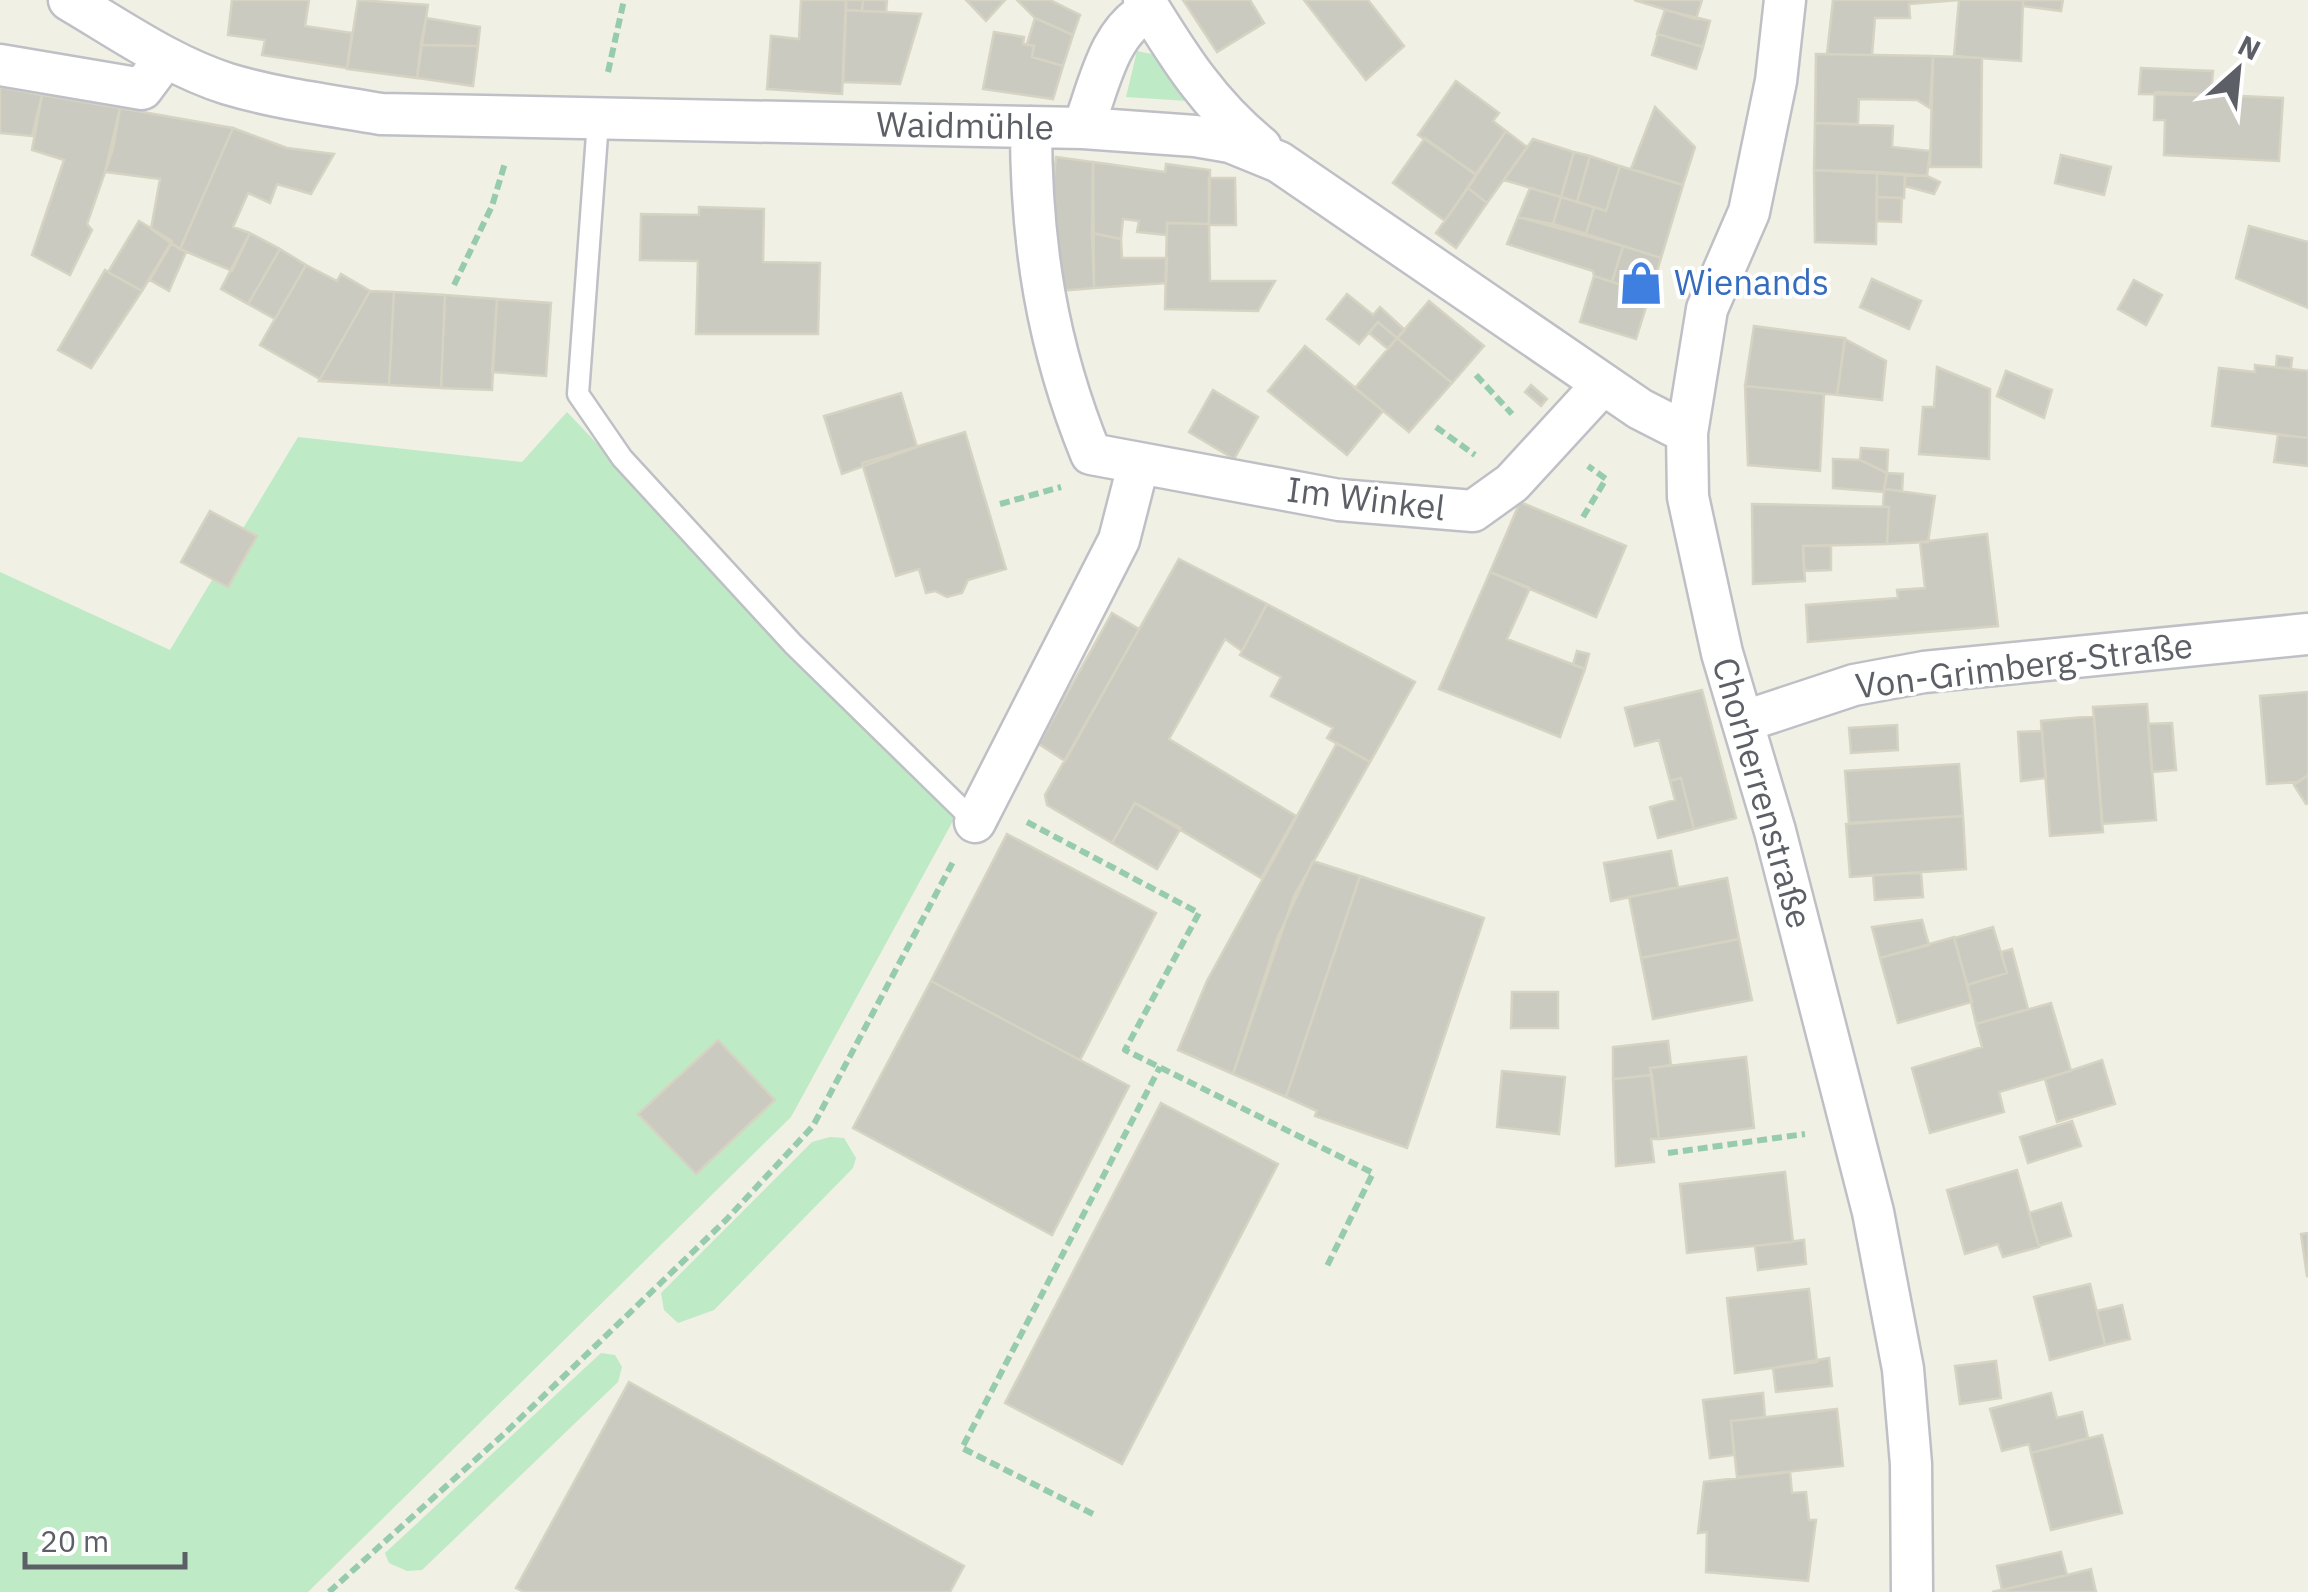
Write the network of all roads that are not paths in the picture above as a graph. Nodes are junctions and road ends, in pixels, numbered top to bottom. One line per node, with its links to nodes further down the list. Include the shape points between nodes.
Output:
1 (68, 0): 4 (street, Waidmühle)
2 (1785, 0): 11 (street, Chorherrenstraße, via 1749,212 1706,308)
3 (1147, 5): 8 (street, via 1119,34); 9 (street, via 1195,84)
4 (165, 58): 5 (street, via 142,88); 6 (street, Waidmühle, via 296,102 381,114)
5 (0, 65)
6 (598, 121): 7 (street, Waidmühle); 15 (lane, via 578,394 622,458 793,644)
7 (1031, 127): 8 (street, Waidmühle); 12 (street, Im Winkel, via 1042,299 1068,398 1091,454)
8 (1083, 128): 9 (street, Waidmühle, via 1230,142)
9 (1279, 162): 10 (street, Waidmühle)
10 (1604, 384): 11 (street, Waidmühle); 12 (street, Im Winkel, via 1512,483 1473,510 1339,500)
11 (1687, 432): 14 (street, Chorherrenstraße, via 1688,497 1722,653)
12 (1138, 466): 15 (street, via 1119,540)
13 (2308, 634): 14 (street, Von-Grimberg-Straße, via 1924,672 1854,685)
14 (1745, 721): 16 (street, Chorherrenstraße, via 1873,1212 1903,1369)
15 (981, 811)
16 (1912, 1592)

